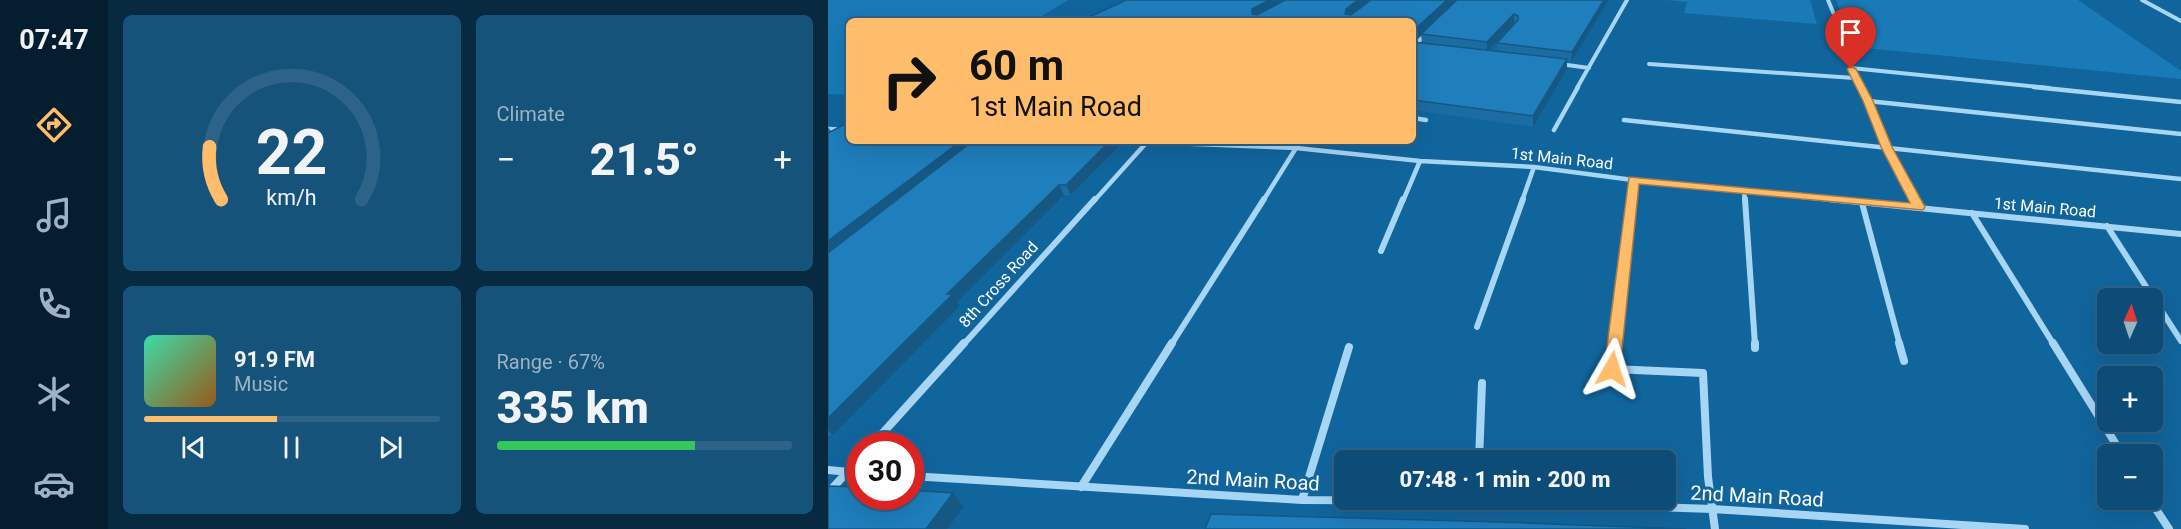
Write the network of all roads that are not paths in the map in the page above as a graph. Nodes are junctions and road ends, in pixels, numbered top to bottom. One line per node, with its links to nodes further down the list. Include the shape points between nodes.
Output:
1 (1627, 0): 11 (street)
2 (1828, 0): 12 (street)
3 (2142, 0): 4 (street)
4 (2181, 21)
5 (1429, 31): 6 (street)
6 (1416, 44)
7 (1416, 47): 8 (street)
8 (1424, 48)
9 (1556, 64): 11 (street)
10 (1650, 64): 13 (street)
11 (1589, 68): 21 (street)
12 (1851, 69): 13 (street); 15 (street)
13 (1854, 78): 14 (street)
14 (1868, 101): 23 (street); 27 (street)
15 (2181, 102)
16 (1416, 118): 17 (street)
17 (1426, 120)
18 (1623, 120): 27 (street)
19 (828, 129): 20 (street)
20 (846, 130)
21 (1554, 130)
22 (846, 132): 24 (street)
23 (2181, 134)
24 (838, 136)
25 (1146, 144): 46 (street, 8th Cross Road)
26 (1197, 144): 28 (street, 1st Main Road)
27 (1886, 147): 31 (street); 35 (street)
28 (1296, 148): 29 (street, 1st Main Road); 53 (street)
29 (1420, 161): 30 (street, 1st Main Road); 39 (street)
30 (1534, 167): 32 (street, 1st Main Road); 40 (street)
31 (2181, 179)
32 (1633, 180): 33 (street, 1st Main Road); 58 (street, via 1612,369 1703,373)
33 (1744, 191): 34 (street, 1st Main Road); 43 (street)
34 (1862, 204): 35 (street, 1st Main Road); 44 (street)
35 (1919, 207): 36 (street, 1st Main Road)
36 (1972, 213): 37 (street, 1st Main Road); 47 (street)
37 (2108, 226): 38 (street, 1st Main Road); 41 (street)
38 (2181, 234)
39 (1381, 251)
40 (1477, 327)
41 (2181, 341)
42 (1349, 347): 55 (street)
43 (1755, 348)
44 (1904, 361)
45 (1482, 383): 48 (street)
46 (884, 432)
47 (2116, 444)
48 (1479, 450)
49 (828, 470): 50 (street)
50 (846, 472)
51 (846, 473): 54 (street)
52 (924, 477): 53 (street, 2nd Main Road)
53 (1081, 488): 55 (street, 2nd Main Road)
54 (828, 494)
55 (1302, 500): 56 (street, 2nd Main Road)
56 (1334, 500)
57 (1676, 508): 58 (street, 2nd Main Road)
58 (1712, 509): 60 (street); 61 (street, 2nd Main Road)
59 (2157, 510): 62 (street)
60 (1715, 529)
61 (2025, 529)
62 (2169, 529)

